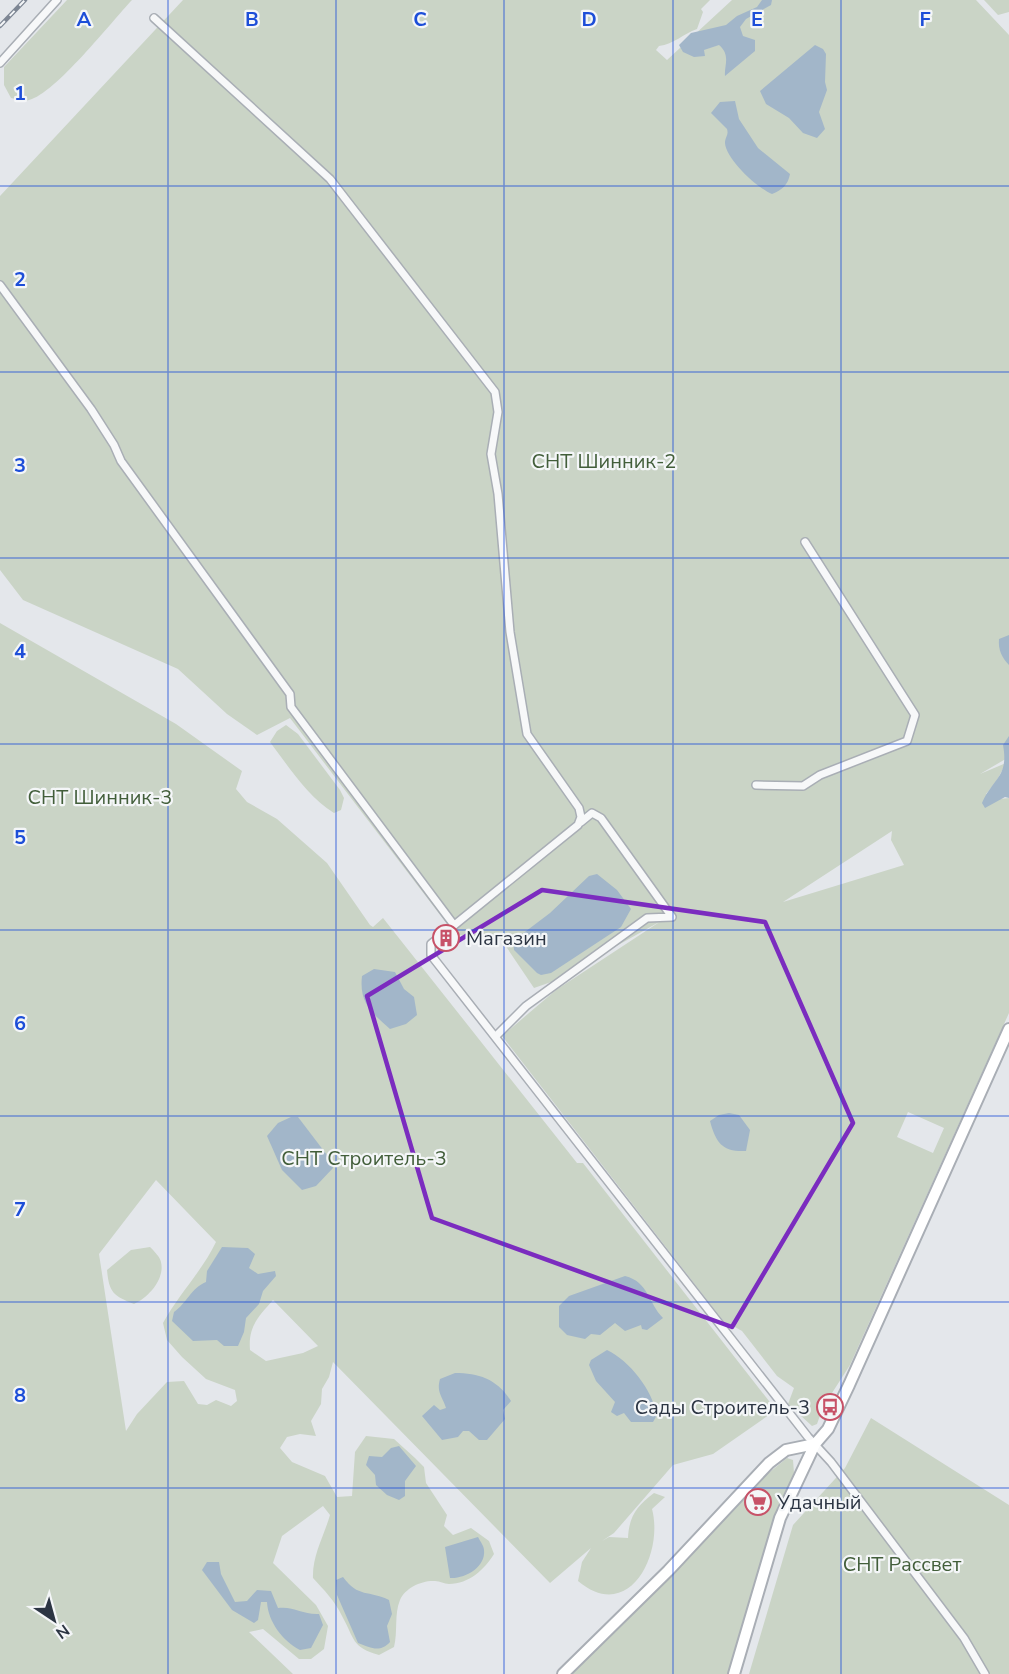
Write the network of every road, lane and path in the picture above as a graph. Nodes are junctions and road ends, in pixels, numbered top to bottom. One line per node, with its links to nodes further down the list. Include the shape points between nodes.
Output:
1 (57, 0): 3 (street)
2 (154, 18): 7 (street, via 330,179 495,392 498,412 491,451 510,632 527,734 579,808)
3 (0, 63)
4 (0, 285): 8 (street, via 91,409 126,469 290,694 291,707)
5 (805, 542): 6 (street, via 915,715 908,741 820,775 803,786)
6 (756, 785)
7 (578, 825): 8 (street); 10 (street, via 592,813 601,818 672,917 647,918 526,1006)
8 (454, 925): 10 (street, via 431,944 431,955)
9 (1009, 1029): 11 (street, via 849,1385 828,1428)
10 (496, 1036): 11 (street)
11 (815, 1444): 12 (street, via 786,1450 769,1463 668,1571); 13 (street, via 780,1518); 14 (street, via 943,1610)
12 (563, 1674)
13 (734, 1674)
14 (985, 1674)

